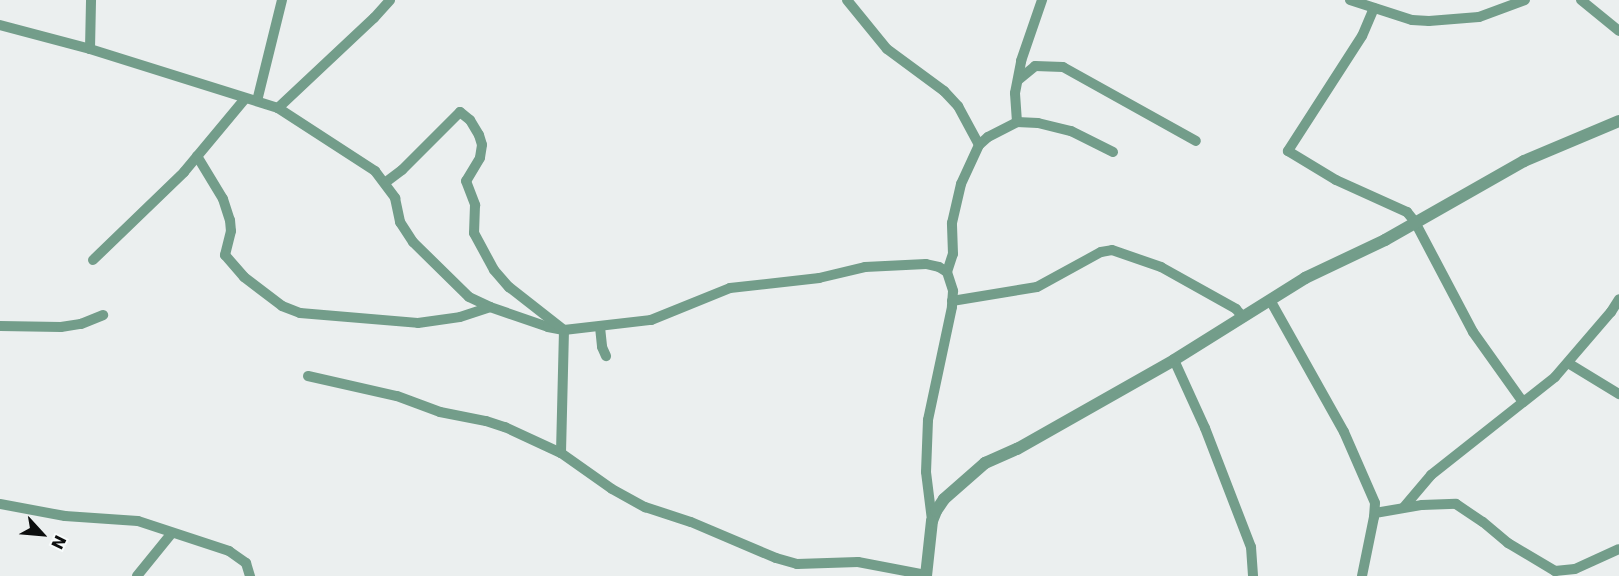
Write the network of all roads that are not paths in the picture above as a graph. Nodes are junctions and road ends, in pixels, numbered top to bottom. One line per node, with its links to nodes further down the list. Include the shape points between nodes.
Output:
1 (91, 0): 12 (street)
2 (282, 0): 15 (street)
3 (390, 0): 16 (street)
4 (847, 0): 20 (street, via 882,44 958,106)
5 (1042, 0): 13 (street)
6 (1350, 0): 9 (street)
7 (1525, 0): 9 (street, via 1479,17 1440,21 1412,20)
8 (1581, 0): 11 (street)
9 (1374, 8): 24 (street, via 1362,36 1288,151 1336,180 1402,208)
10 (0, 25): 12 (street)
11 (1619, 31)
12 (90, 49): 14 (street)
13 (1018, 80): 18 (street); 19 (street, via 1035,66 1063,67)
14 (244, 100): 15 (street); 22 (street)
15 (257, 102): 16 (street)
16 (278, 108): 23 (street)
17 (1619, 121): 24 (street, via 1532,157)
18 (1017, 122): 20 (street); 21 (street, via 1052,125)
19 (1196, 141)
20 (978, 145): 26 (street, via 953,212 953,254)
21 (1113, 152)
22 (197, 156): 25 (street); 30 (street, via 223,199 230,220 225,255 244,277 282,306 300,313 418,323 460,317)
23 (386, 182): 30 (street, via 395,198 400,222 413,242 469,297); 35 (street, via 460,112 470,120 482,145 480,158 466,181 475,204 474,233 501,279)
24 (1415, 222): 28 (street); 41 (street, via 1455,302)
25 (93, 260)
26 (947, 272): 29 (street, via 952,282); 34 (street, via 933,264 865,267 819,278 730,288 651,320)
27 (1619, 299): 38 (street)
28 (1270, 300): 32 (street); 45 (street, via 1344,432)
29 (952, 301): 32 (street, via 1037,287 1101,252 1112,250 1161,267); 46 (street, via 928,420 926,472)
30 (490, 307): 35 (street)
31 (103, 315): 33 (street, via 61,327)
32 (1244, 317): 37 (street)
33 (0, 326)
34 (600, 327): 35 (street); 36 (street)
35 (564, 330): 42 (street)
36 (606, 356)
37 (1174, 360): 46 (street, via 1017,449 985,463 944,499); 52 (street, via 1251,547)
38 (1568, 363): 40 (street); 41 (street)
39 (308, 376): 42 (street, via 486,421)
40 (1619, 394)
41 (1523, 402): 44 (street, via 1431,475)
42 (561, 453): 49 (street, via 645,507 776,558 797,564 858,562)
43 (0, 504): 47 (street, via 65,516 132,520)
44 (1404, 507): 45 (street); 48 (street, via 1456,504 1555,572 1575,569)
45 (1375, 513): 53 (street)
46 (932, 521): 49 (street)
47 (171, 534): 50 (street); 51 (street, via 229,551 246,563)
48 (1619, 549)
49 (926, 575)
50 (137, 576)
51 (250, 576)
52 (1253, 576)
53 (1362, 576)

